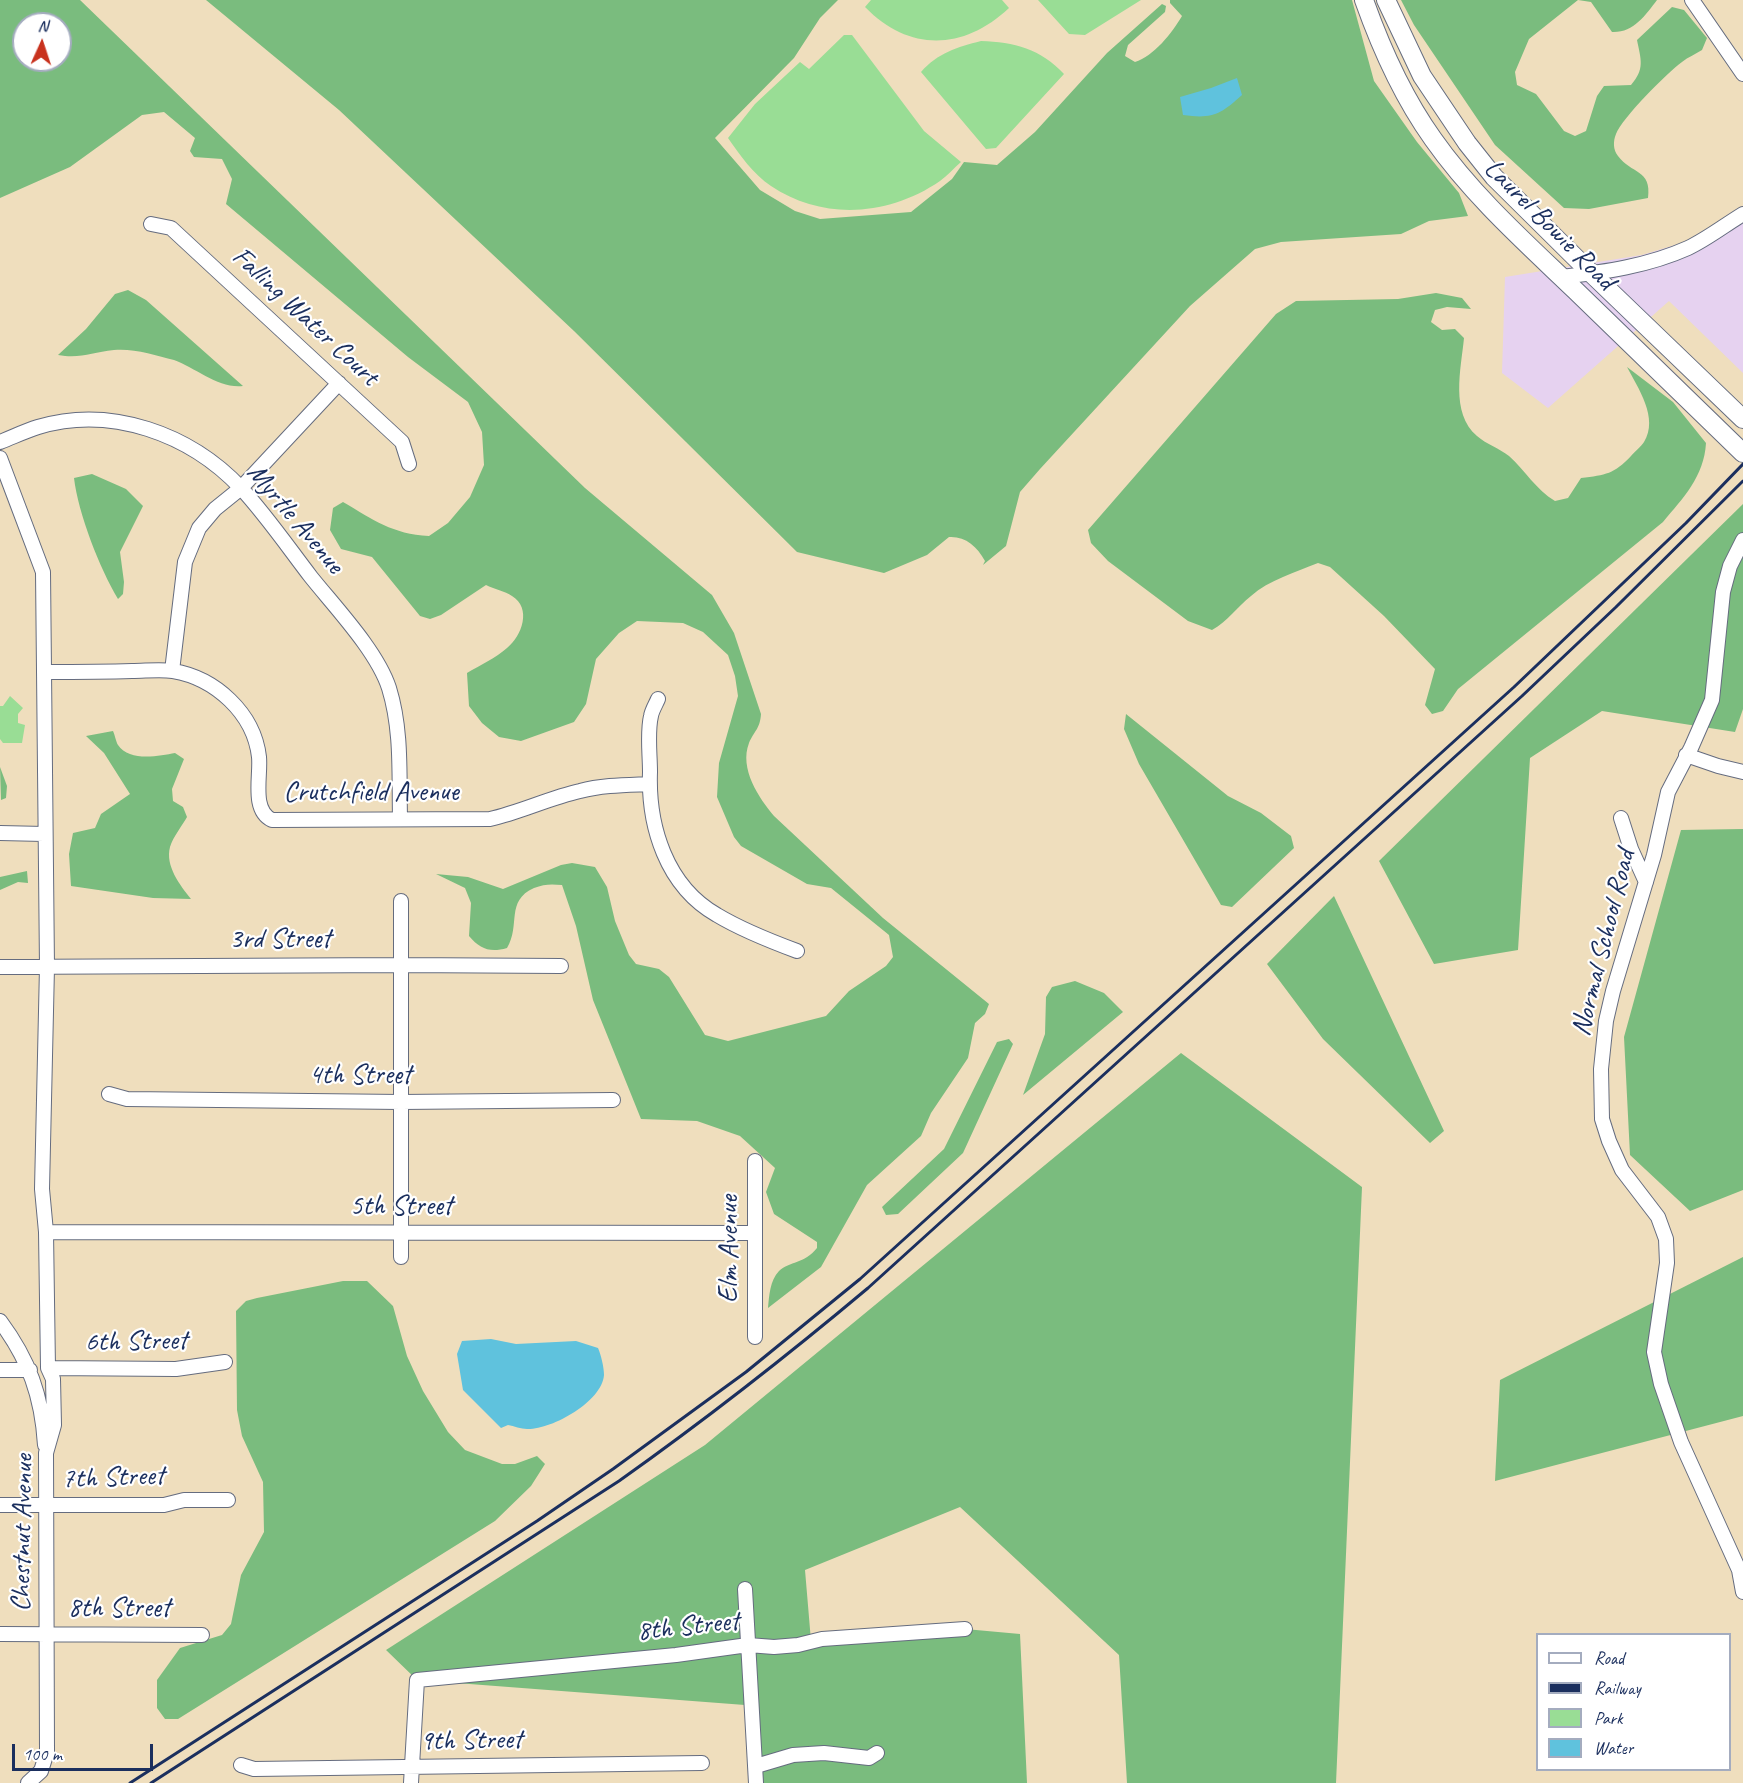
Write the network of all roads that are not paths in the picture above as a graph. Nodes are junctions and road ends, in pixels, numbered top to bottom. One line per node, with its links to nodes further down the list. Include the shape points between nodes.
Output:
1 (1364, 0): 8 (main road, Laurel Bowie Road, via 1389,62 1432,138 1484,200)
2 (1386, 0): 7 (main road, Laurel Bowie Road, via 1422,76 1467,143 1494,177)
3 (1692, 0): 4 (street)
4 (1743, 74)
5 (1743, 214): 7 (street, via 1675,253 1634,266)
6 (151, 224): 9 (street, Falling Water Court, via 171,228)
7 (1591, 273): 8 (street); 10 (main road, Laurel Bowie Road)
8 (1562, 278): 12 (main road, Laurel Bowie Road)
9 (339, 384): 14 (street, Falling Water Court, via 402,441); 15 (street)
10 (1738, 415)
11 (0, 442): 15 (street, Myrtle Avenue, via 58,423 119,422 194,448)
12 (1743, 453)
13 (0, 458): 18 (street, Chestnut Avenue, via 43,572)
14 (409, 464)
15 (241, 488): 17 (street, via 215,509 200,528 185,562); 23 (street, Myrtle Avenue, via 357,635 388,685 399,732)
16 (1743, 540): 20 (street, Normal School Road, via 1723,592 1712,700)
17 (172, 671): 18 (street, Crutchfield Avenue); 23 (street, Crutchfield Avenue, via 219,691 247,721 259,756 259,821)
18 (44, 672): 26 (street, Chestnut Avenue)
19 (658, 699): 22 (street, via 651,716)
20 (1686, 755): 21 (street); 27 (street, Normal School Road, via 1668,792)
21 (1743, 772)
22 (649, 784): 23 (street, Crutchfield Avenue, via 577,791 490,819); 29 (street, via 657,837 682,885 715,915)
23 (400, 818)
24 (1621, 818): 27 (street)
25 (0, 833): 26 (street)
26 (44, 834): 32 (street, Chestnut Avenue)
27 (1646, 882): 53 (street, Normal School Road, via 1606,1021 1601,1069 1602,1119 1622,1170 1658,1216 1666,1239 1666,1272 1654,1352 1681,1442 1739,1570)
28 (401, 901): 30 (street)
29 (797, 951)
30 (401, 965): 31 (street, 3rd Street); 32 (street, 3rd Street); 36 (street)
31 (561, 966)
32 (47, 967): 33 (street, 3rd Street); 38 (street, Chestnut Avenue, via 42,1189)
33 (0, 968)
34 (109, 1094): 36 (street, 4th Street, via 127,1099)
35 (613, 1100): 36 (street, 4th Street)
36 (402, 1102): 39 (street)
37 (755, 1161): 40 (street, Elm Avenue)
38 (46, 1232): 39 (street, 5th Street); 45 (street, Chestnut Avenue)
39 (402, 1233): 40 (street, 5th Street); 41 (street)
40 (755, 1233): 43 (street, Elm Avenue)
41 (401, 1257)
42 (0, 1321): 47 (street)
43 (755, 1337)
44 (225, 1362): 45 (street, 6th Street, via 176,1369)
45 (48, 1368): 48 (street, Chestnut Avenue, via 53,1379 54,1425)
46 (0, 1370): 47 (street)
47 (30, 1370): 48 (street, via 41,1409)
48 (46, 1453): 51 (street, Chestnut Avenue)
49 (228, 1500): 51 (street, 7th Street, via 184,1500 164,1505)
50 (0, 1505): 51 (street, 7th Street)
51 (46, 1505): 55 (street, Chestnut Avenue)
52 (745, 1589): 58 (street)
53 (1743, 1592)
54 (965, 1629): 58 (street, 8th Street, via 822,1639 774,1647)
55 (47, 1633): 56 (street, 8th Street); 57 (street, 8th Street); 64 (street, Chestnut Avenue, via 47,1752 41,1771)
56 (0, 1634)
57 (202, 1635)
58 (748, 1645): 62 (street); 63 (street, 8th Street, via 417,1680)
59 (878, 1753): 62 (street, via 868,1758 824,1753 793,1755)
60 (702, 1763): 63 (street, 9th Street)
61 (241, 1765): 63 (street, 9th Street, via 254,1769)
62 (756, 1766): 66 (street)
63 (412, 1767): 65 (street)
64 (28, 1783)
65 (411, 1783)
66 (756, 1783)

